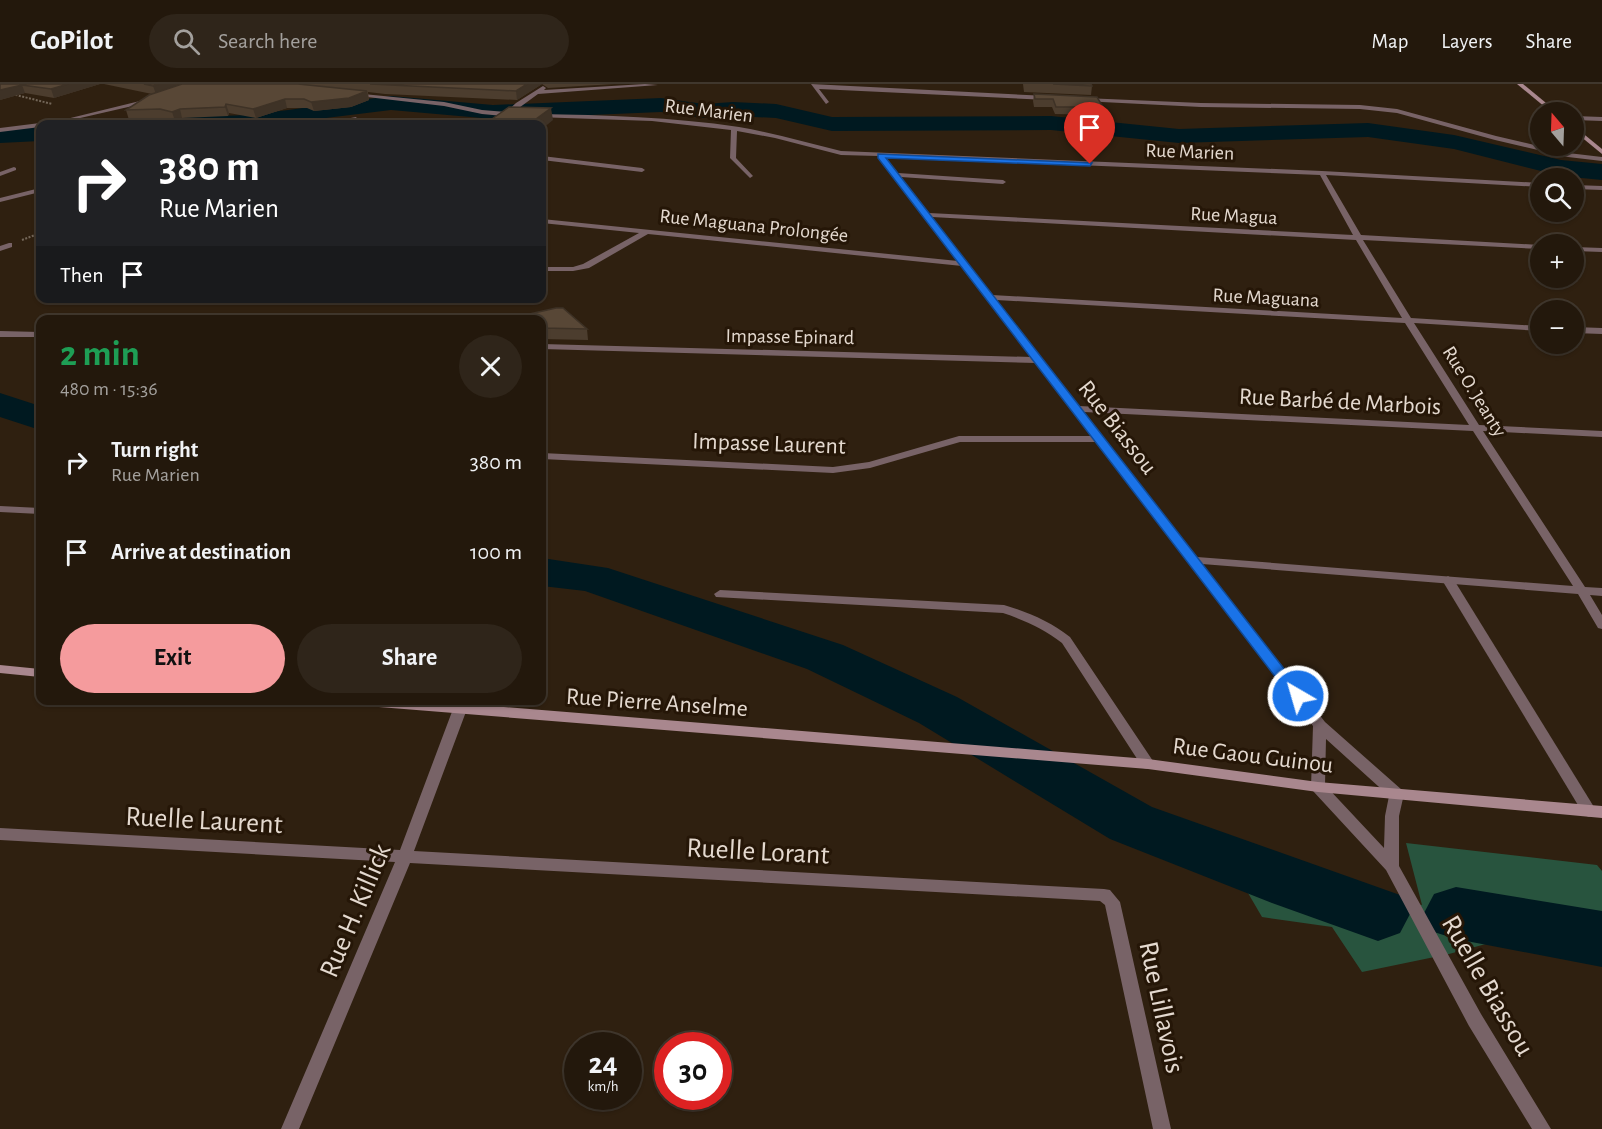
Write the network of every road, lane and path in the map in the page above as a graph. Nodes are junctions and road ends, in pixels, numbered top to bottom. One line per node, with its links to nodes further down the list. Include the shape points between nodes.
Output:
1 (552, 84): 5 (street)
2 (1520, 84): 12 (street)
3 (655, 85): 5 (street)
4 (814, 86): 9 (street); 11 (street)
5 (536, 92): 14 (street)
6 (10, 94): 13 (path)
7 (349, 95): 14 (street)
8 (156, 98): 20 (street)
9 (1053, 98)
10 (1077, 100): 30 (street, via 1397,111 1495,138)
11 (826, 102)
12 (1542, 102)
13 (52, 104)
14 (508, 115): 15 (street); 22 (street)
15 (520, 116)
16 (532, 116): 24 (street, Rue Marien, via 615,117)
17 (1584, 118): 19 (street)
18 (356, 119): 21 (street)
19 (1602, 119)
20 (65, 120)
21 (349, 120)
22 (501, 120)
23 (36, 126): 25 (street)
24 (734, 129): 28 (street, Rue Marien, via 842,153); 36 (street, via 733,158)
25 (0, 130)
26 (1584, 137): 27 (street)
27 (1602, 152)
28 (881, 156): 33 (street, Rue Marien); 35 (street, Rue Biassou)
29 (546, 158): 32 (street)
30 (1602, 159)
31 (14, 169): 34 (street)
32 (642, 170)
33 (1322, 173): 38 (street, Rue Marien); 46 (street, Rue O. Jeanty)
34 (0, 174)
35 (896, 175): 37 (street); 43 (street, Rue Biassou)
36 (750, 176)
37 (1003, 182)
38 (1530, 184)
39 (1584, 187): 40 (street)
40 (1602, 188)
41 (36, 191): 42 (street)
42 (0, 200)
43 (926, 215): 46 (street, Rue Magua); 52 (street, Rue Biassou)
44 (546, 221): 45 (street, Rue Maguana Prolongée)
45 (648, 231): 52 (street, Rue Maguana Prolongée); 53 (street, via 586,266)
46 (1358, 238): 48 (street, Rue Magua); 55 (street, Rue O. Jeanty)
47 (9, 246): 49 (street)
48 (1530, 247)
49 (0, 249)
50 (1584, 249): 51 (street)
51 (1602, 250)
52 (964, 264): 54 (street, Rue Biassou)
53 (546, 269)
54 (990, 297): 55 (street, Rue Maguana); 62 (street, Rue Biassou)
55 (1411, 322): 56 (street, Rue Maguana); 64 (street, Rue O. Jeanty)
56 (1530, 328)
57 (1584, 330): 58 (street)
58 (1602, 331)
59 (0, 334): 60 (street)
60 (36, 335)
61 (546, 347): 62 (street, Impasse Epinard)
62 (1038, 360): 63 (street, Rue Biassou)
63 (1076, 409): 64 (street, Rue Barbé de Marbois); 66 (street, Rue Biassou)
64 (1476, 428): 65 (street, Rue Barbé de Marbois); 72 (street, Rue O. Jeanty)
65 (1602, 434)
66 (1100, 439): 67 (street, Impasse Laurent, via 959,439 870,465 833,470); 70 (street, Rue Biassou)
67 (546, 456)
68 (0, 509): 69 (street)
69 (36, 511)
70 (1192, 560): 71 (street); 80 (street, Rue Biassou)
71 (1448, 580): 72 (street); 84 (street)
72 (1582, 591): 73 (street); 75 (street, Rue O. Jeanty)
73 (1602, 592)
74 (720, 594): 81 (street, Rue Gaou Guinou, via 1004,609 1030,617 1066,640)
75 (1602, 625)
76 (0, 669): 77 (street)
77 (36, 673)
78 (412, 705): 79 (street, Rue Pierre Anselme)
79 (459, 709): 81 (street, Rue Pierre Anselme); 86 (street, Rue H. Killick)
80 (1320, 725): 82 (street); 83 (street, Rue Biassou)
81 (1148, 764): 82 (street, Rue Gaou Guinou)
82 (1318, 788): 83 (street, Rue Gaou Guinou); 87 (street)
83 (1397, 794): 84 (street, Rue Gaou Guinou); 87 (street, via 1392,816)
84 (1596, 812)
85 (0, 834): 86 (street, Ruelle Laurent)
86 (405, 856): 88 (street, Ruelle Lorant); 89 (street, Rue H. Killick)
87 (1391, 866): 91 (street, Ruelle Biassou, via 1475,1020)
88 (1109, 897): 90 (street, Rue Lillavois)
89 (290, 1129)
90 (1162, 1129)
91 (1542, 1129)

